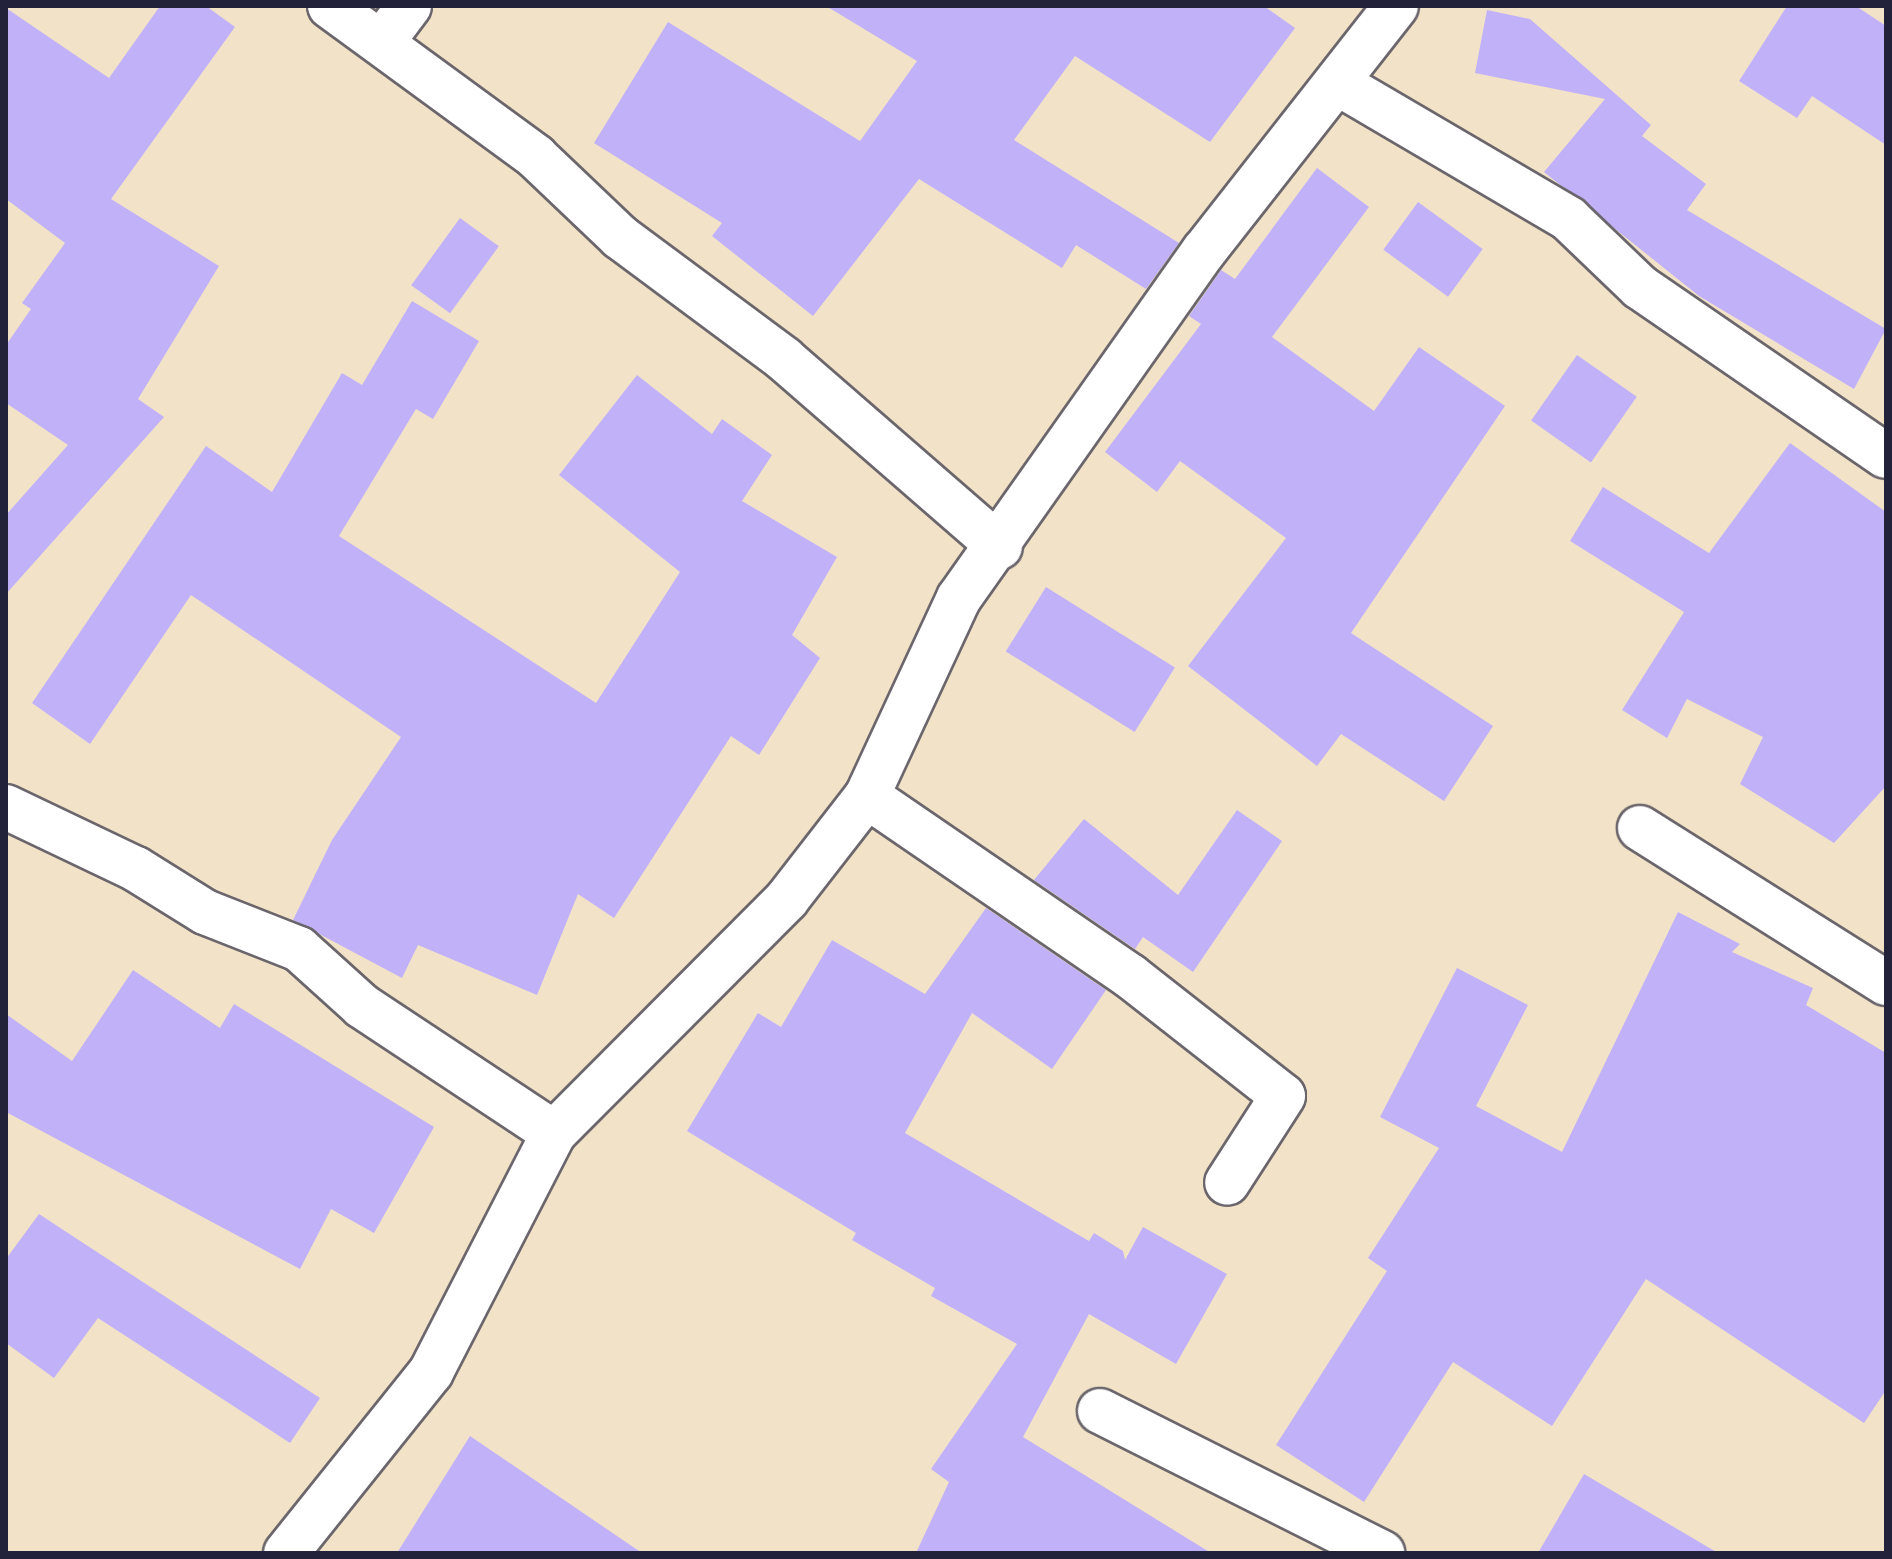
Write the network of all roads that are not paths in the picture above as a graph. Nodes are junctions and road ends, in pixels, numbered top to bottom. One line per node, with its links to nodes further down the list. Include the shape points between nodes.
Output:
1 (330, 6): 4 (street)
2 (409, 6): 4 (street)
3 (1396, 6): 5 (street)
4 (382, 42): 7 (street, via 536,157 620,237 784,359)
5 (1341, 85): 6 (street, via 1569,219 1640,287); 7 (street, via 1204,251)
6 (1886, 456)
7 (1000, 547): 8 (street, via 959,598)
8 (867, 796): 12 (street, via 787,899); 13 (street, via 1130,976 1283,1096)
9 (6, 807): 12 (street, via 136,869 205,912 299,949 362,1006)
10 (1640, 828): 11 (street)
11 (1886, 983)
12 (554, 1133): 15 (street, via 431,1372)
13 (1227, 1183)
14 (1100, 1411): 16 (street)
15 (286, 1553)
16 (1382, 1553)

